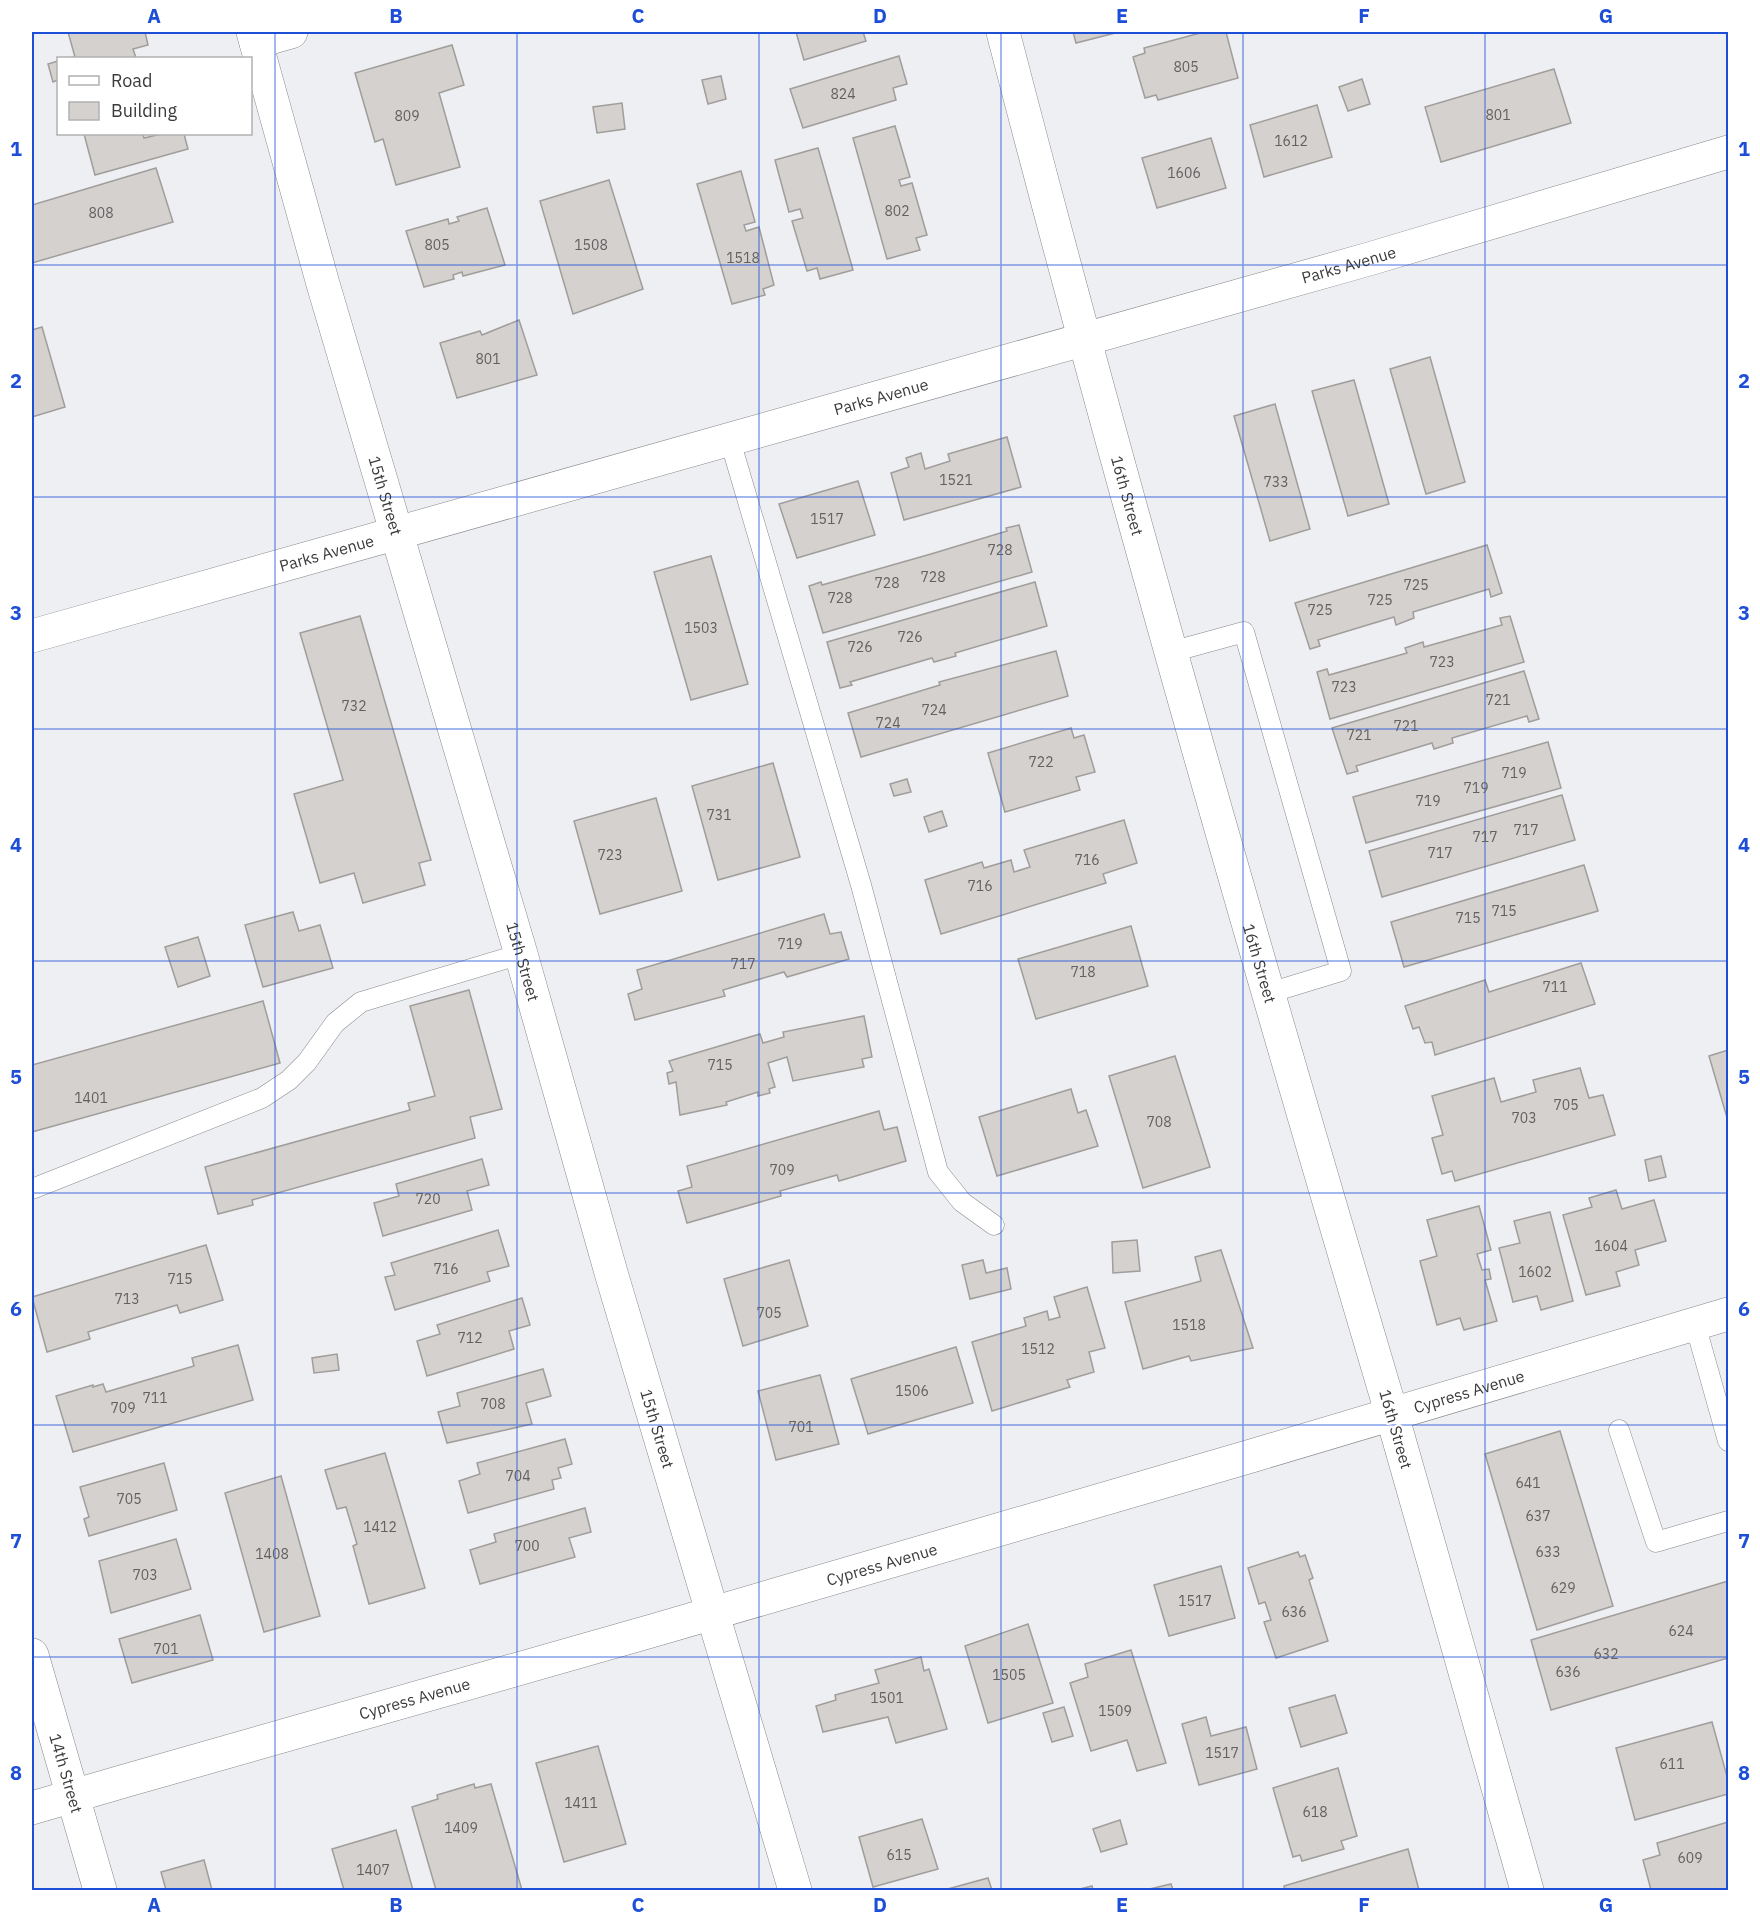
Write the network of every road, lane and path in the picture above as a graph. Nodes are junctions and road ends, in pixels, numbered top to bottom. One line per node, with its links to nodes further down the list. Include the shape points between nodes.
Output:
1 (291, 32): 3 (street)
2 (1003, 32): 5 (street, 16th Street)
3 (254, 37): 7 (street, 15th Street)
4 (1728, 152): 5 (street, Parks Avenue, via 1369,259)
5 (1082, 338): 6 (street, Parks Avenue); 9 (street, 16th Street)
6 (729, 437): 7 (street, Parks Avenue); 13 (lane, via 861,885 938,1172 962,1202)
7 (397, 534): 8 (street, Parks Avenue); 10 (street, 15th Street)
8 (32, 636)
9 (1171, 652): 11 (street, 16th Street); 11 (lane, via 1244,632 1341,971)
10 (521, 954): 12 (lane, via 361,1002 335,1023 289,1080 262,1098); 20 (street, 15th Street, via 612,1276)
11 (1269, 993): 16 (street, 16th Street)
12 (32, 1189)
13 (994, 1225)
14 (1728, 1314): 15 (street, Cypress Avenue)
15 (1695, 1324): 16 (street, Cypress Avenue); 18 (lane)
16 (1392, 1415): 20 (street, Cypress Avenue); 26 (street, 16th Street)
17 (1619, 1430): 19 (lane, via 1656,1542)
18 (1728, 1441)
19 (1728, 1521)
20 (714, 1613): 22 (street, Cypress Avenue); 25 (street, 15th Street)
21 (32, 1655): 22 (street, 14th Street)
22 (73, 1796): 23 (street, Cypress Avenue); 24 (street, 14th Street)
23 (32, 1808)
24 (100, 1890)
25 (795, 1890)
26 (1527, 1890)

